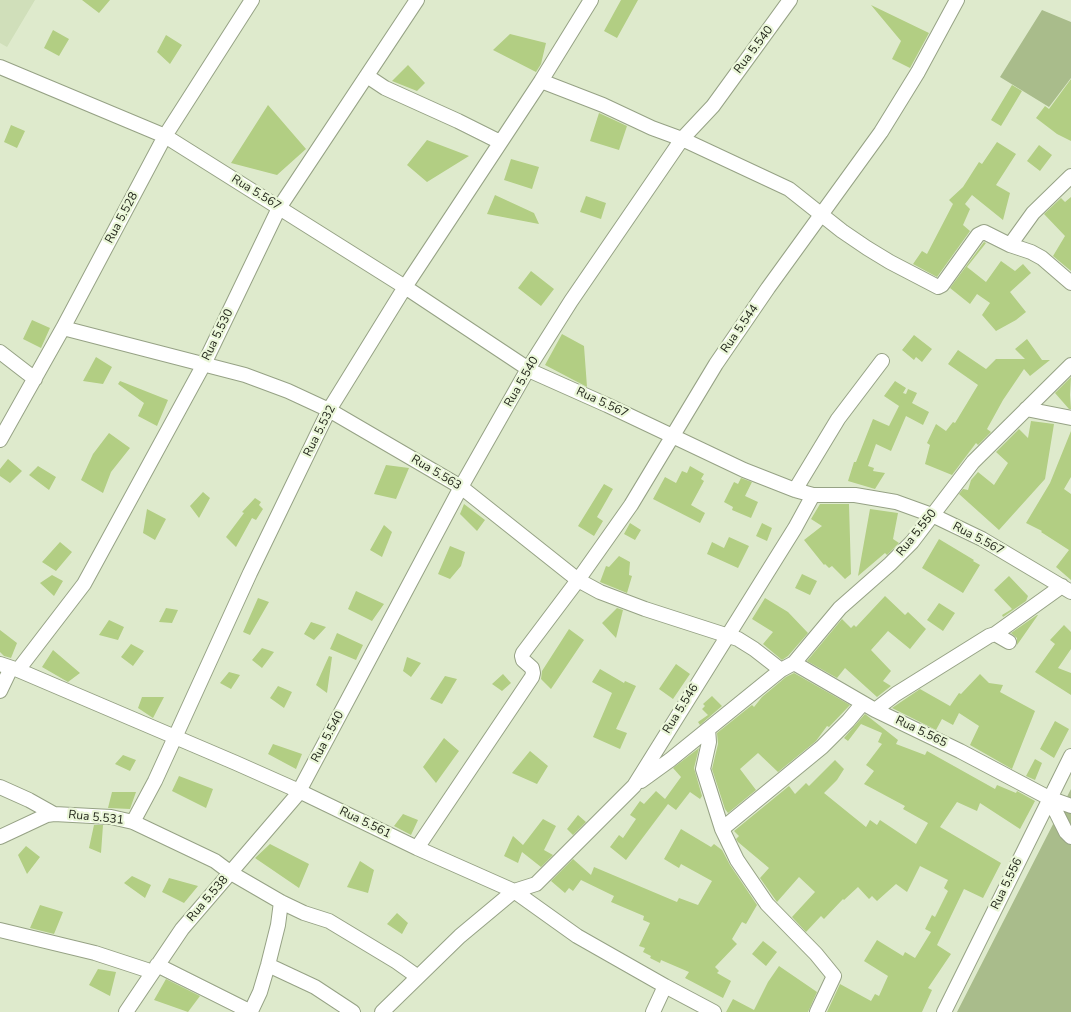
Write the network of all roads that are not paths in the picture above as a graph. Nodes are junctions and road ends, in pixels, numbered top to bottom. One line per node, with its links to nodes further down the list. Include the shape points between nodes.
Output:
1 (252, 0): 9 (street, Rua 5.528)
2 (417, 0): 7 (street, Rua 5.530)
3 (590, 0): 8 (street, Rua 5.532)
4 (790, 0): 10 (street, Rua 5.540, via 713,106)
5 (957, 0): 14 (street, Rua 5.544, via 881,132)
6 (0, 67): 9 (street, Rua 5.567)
7 (367, 76): 11 (street, via 384,88); 13 (street, Rua 5.530)
8 (541, 81): 10 (street); 11 (street, Rua 5.532)
9 (165, 136): 13 (street, Rua 5.567); 18 (street, Rua 5.528)
10 (682, 140): 14 (street, via 789,189); 23 (street, Rua 5.540)
11 (500, 142): 17 (street, Rua 5.532)
12 (1071, 176): 15 (street, via 1033,213)
13 (279, 208): 17 (street, Rua 5.567); 21 (street, Rua 5.530)
14 (822, 216): 15 (street, via 890,262 938,287 982,233); 28 (street, Rua 5.544, via 716,364)
15 (1010, 245): 16 (street, via 1042,258)
16 (1071, 283)
17 (404, 287): 23 (street, Rua 5.567); 26 (street, Rua 5.532)
18 (63, 328): 21 (street, Rua 5.563); 24 (street, Rua 5.528)
19 (0, 352): 24 (street)
20 (882, 361): 31 (street, via 838,419)
21 (204, 364): 26 (street, Rua 5.563, via 245,374); 40 (street, Rua 5.530, via 84,584)
22 (1071, 365): 25 (street, Rua 5.550)
23 (528, 369): 28 (street, Rua 5.567); 30 (street, Rua 5.540)
24 (35, 379): 29 (street, Rua 5.528)
25 (1026, 409): 27 (street); 33 (street, Rua 5.550, via 973,462)
26 (329, 410): 30 (street, Rua 5.563); 45 (street, Rua 5.532)
27 (1071, 418)
28 (672, 435): 31 (street, Rua 5.567, via 744,470); 34 (street, Rua 5.544, via 631,505)
29 (1, 437)
30 (461, 487): 34 (street, Rua 5.563); 49 (street, Rua 5.540)
31 (795, 490): 32 (street, Rua 5.567)
32 (813, 495): 33 (street, Rua 5.567, via 855,495 896,502); 37 (street, Rua 5.546)
33 (932, 515): 35 (street, Rua 5.567, via 982,539); 39 (street, Rua 5.550, via 912,542 840,608)
34 (578, 580): 37 (street, Rua 5.563, via 645,609); 57 (street, Rua 5.544, via 522,656 532,668 532,677)
35 (1066, 589): 36 (street)
36 (995, 634): 38 (street); 43 (street, via 896,694)
37 (728, 635): 41 (street, Rua 5.563); 47 (street, Rua 5.546)
38 (1009, 642)
39 (794, 663): 41 (street, Rua 5.550); 43 (street, Rua 5.565)
40 (9, 667): 42 (street, Rua 5.530); 45 (street, Rua 5.561)
41 (782, 670): 44 (street, Rua 5.550)
42 (0, 691)
43 (869, 706): 50 (street, Rua 5.565); 54 (street)
44 (708, 729): 47 (street, Rua 5.550); 54 (street, via 709,742 703,769)
45 (174, 738): 49 (street, Rua 5.561); 53 (street, Rua 5.531)
46 (1071, 756): 50 (street, Rua 5.556)
47 (634, 786): 59 (street, Rua 5.546, via 536,884)
48 (0, 787): 52 (street)
49 (299, 791): 57 (street, Rua 5.561); 58 (street, Rua 5.538)
50 (1049, 798): 51 (street, Rua 5.565); 55 (street); 72 (street, Rua 5.556)
51 (1071, 806)
52 (54, 814): 53 (street, Rua 5.531, via 111,817); 56 (street, Rua 5.531)
53 (134, 822): 58 (street, via 215,861)
54 (722, 829): 71 (street, via 737,860 767,904 832,972 833,980)
55 (1071, 837)
56 (0, 838)
57 (417, 848): 59 (street, Rua 5.561)
58 (231, 873): 60 (street); 63 (street, Rua 5.538, via 182,929)
59 (514, 892): 64 (street, Rua 5.546, via 460,936); 65 (street, Rua 5.561, via 577,936)
60 (281, 902): 62 (street); 64 (street, via 329,921)
61 (0, 930): 63 (street)
62 (268, 965): 63 (street, via 260,992 249,1011); 67 (street, via 315,987)
63 (155, 969): 66 (street, Rua 5.538)
64 (418, 977): 68 (street, Rua 5.546)
65 (665, 986): 69 (street); 70 (street, Rua 5.561)
66 (126, 1012)
67 (353, 1012)
68 (382, 1012)
69 (653, 1012)
70 (714, 1012)
71 (818, 1012)
72 (944, 1012)

